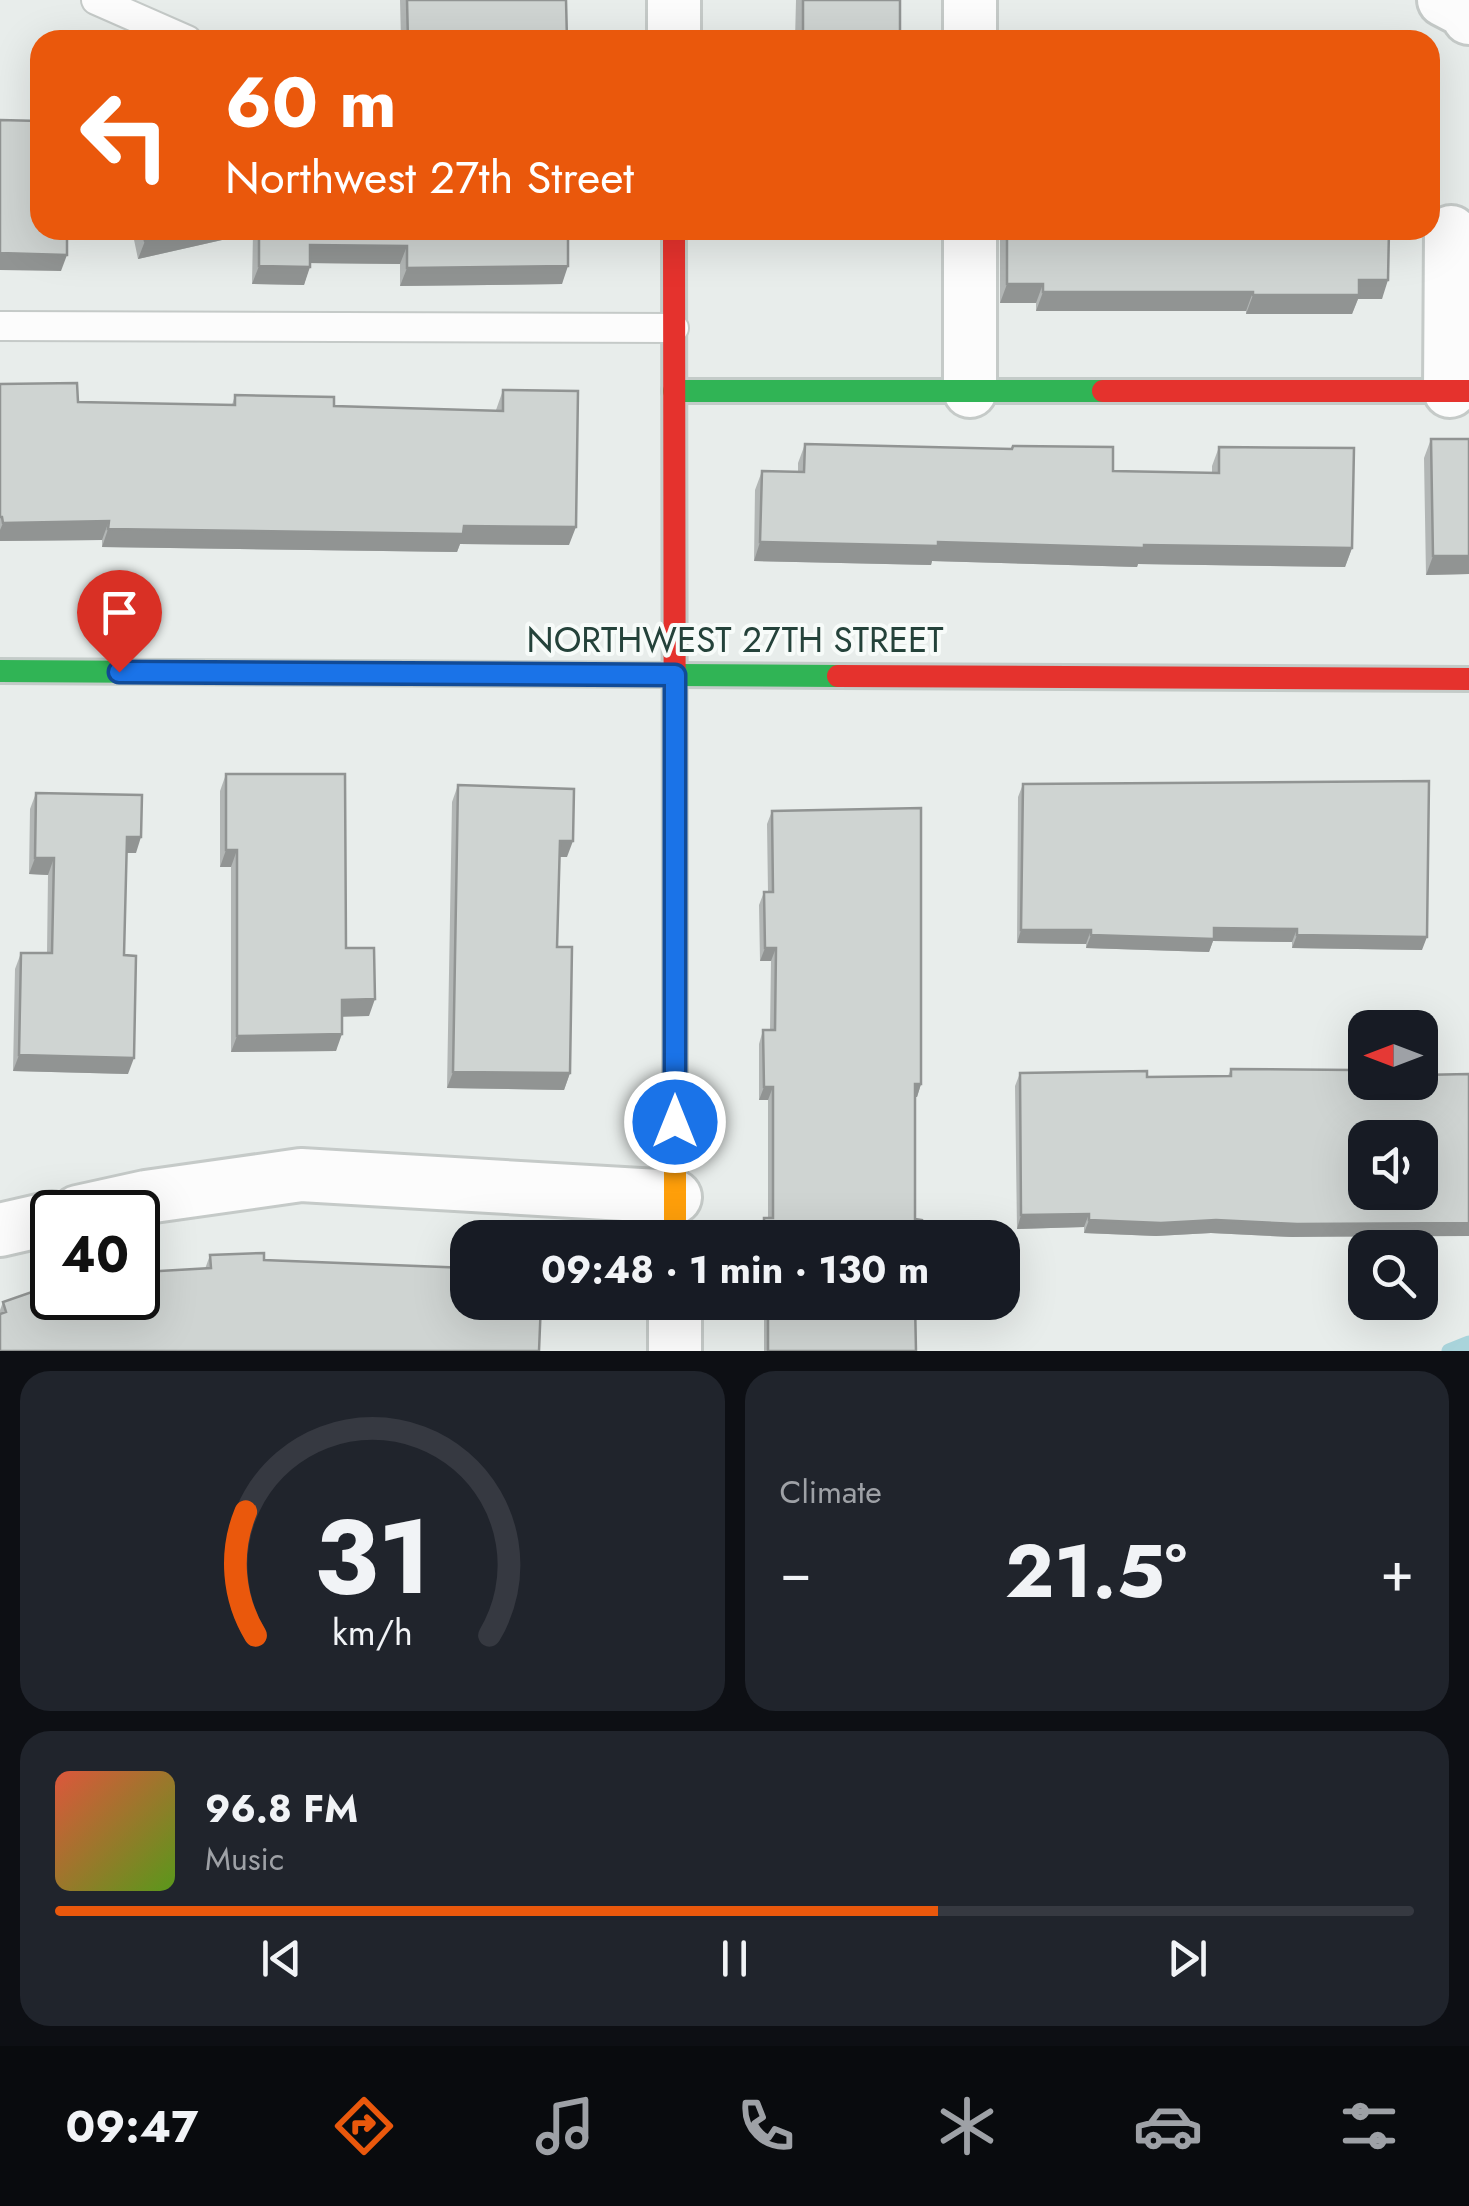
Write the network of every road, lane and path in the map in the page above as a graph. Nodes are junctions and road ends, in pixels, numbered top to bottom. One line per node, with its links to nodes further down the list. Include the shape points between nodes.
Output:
1 (96, 0): 6 (lane)
2 (674, 0): 7 (street)
3 (970, 0): 8 (street)
4 (1444, 0): 5 (street)
5 (1469, 18)
6 (164, 30)
7 (674, 30)
8 (970, 30)
9 (1451, 232): 16 (street)
10 (674, 240): 13 (street)
11 (970, 240): 15 (street)
12 (0, 326): 13 (lane)
13 (674, 328): 14 (street)
14 (674, 391): 15 (street); 18 (street)
15 (970, 391): 16 (street)
16 (1460, 392)
17 (0, 672): 18 (street, NORTHWEST 27TH STREET)
18 (675, 675): 19 (street, NORTHWEST 27TH STREET); 21 (street)
19 (1469, 679)
20 (160, 1195): 21 (street, via 301,1176)
21 (675, 1217)
22 (30, 1223): 23 (street)
23 (0, 1230)
24 (676, 1320): 25 (street)
25 (676, 1351)

